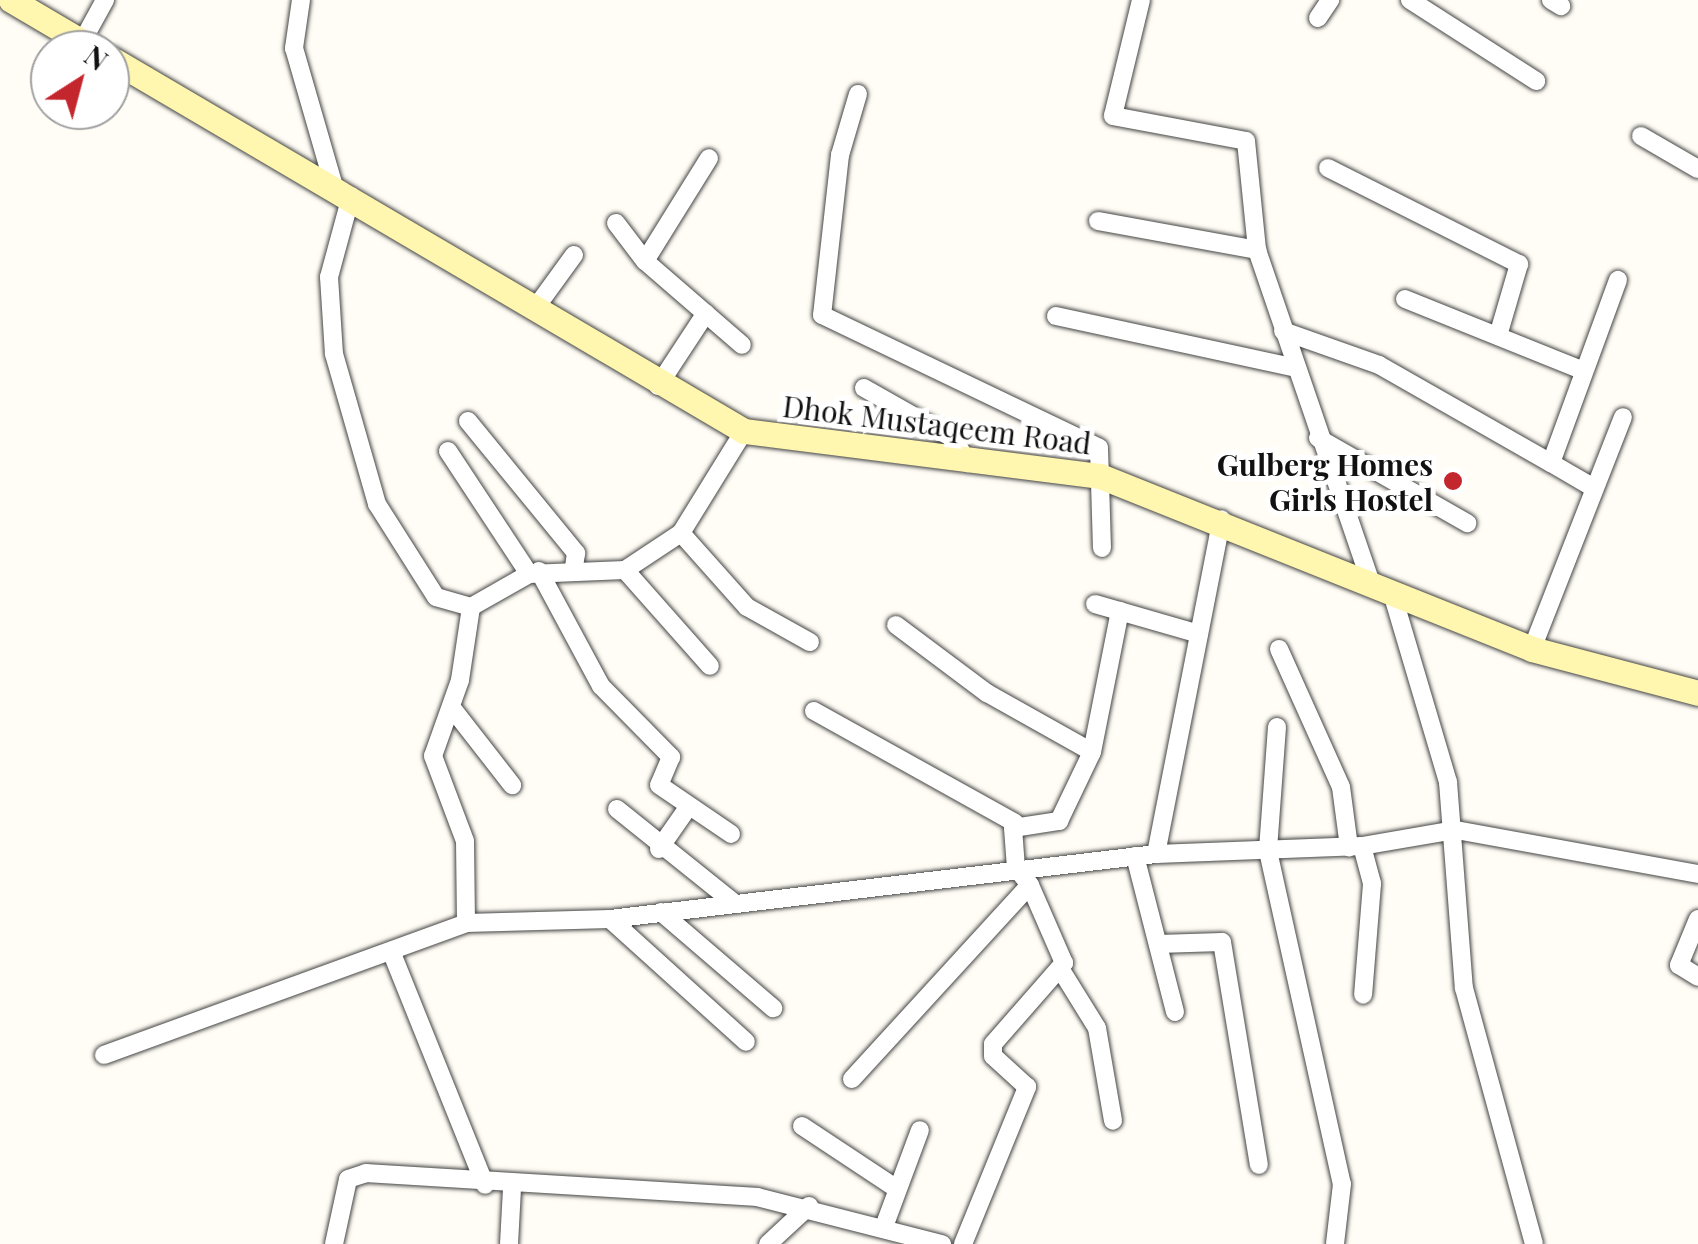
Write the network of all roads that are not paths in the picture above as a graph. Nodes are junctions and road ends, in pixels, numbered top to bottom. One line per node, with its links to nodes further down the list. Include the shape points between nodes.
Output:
1 (11, 0): 8 (street)
2 (105, 0): 9 (street)
3 (300, 0): 17 (street, via 294,48)
4 (1141, 0): 20 (street, via 1115,119 1246,142)
5 (1330, 0): 7 (street)
6 (1410, 0): 11 (street)
7 (1318, 18)
8 (62, 30)
9 (95, 30)
10 (130, 70): 17 (street, Dhok Mustaqeem Road)
11 (1536, 81)
12 (858, 94): 42 (street, via 840,155 822,316 1098,448)
13 (1641, 136): 16 (street)
14 (709, 158): 22 (street)
15 (1328, 168): 29 (street, via 1519,264)
16 (1698, 169)
17 (342, 192): 25 (street, Dhok Mustaqeem Road); 54 (street, via 329,277 330,321 376,504 436,597)
18 (1098, 221): 20 (street)
19 (616, 223): 22 (street)
20 (1256, 250): 28 (street)
21 (574, 255): 25 (street)
22 (645, 261): 26 (street)
23 (1618, 280): 32 (street)
24 (1405, 300): 29 (street)
25 (534, 310): 33 (street, Dhok Mustaqeem Road)
26 (706, 313): 30 (street); 33 (street)
27 (1056, 316): 31 (street)
28 (1283, 331): 31 (street); 41 (street, via 1378,366)
29 (1498, 336): 32 (street)
30 (742, 344)
31 (1296, 368): 38 (street)
32 (1584, 371): 41 (street)
33 (658, 386): 37 (street, Dhok Mustaqeem Road)
34 (864, 388): 40 (street, via 954,439)
35 (1623, 417): 43 (street)
36 (468, 421): 48 (street, via 576,553)
37 (744, 431): 40 (street, Dhok Mustaqeem Road); 46 (street)
38 (1318, 438): 45 (street); 51 (street)
39 (448, 451): 50 (street)
40 (968, 463): 42 (street, Dhok Mustaqeem Road)
41 (1551, 463): 43 (street)
42 (1100, 476): 44 (street, Dhok Mustaqeem Road); 47 (street)
43 (1594, 488): 60 (street)
44 (1222, 519): 51 (street, Dhok Mustaqeem Road); 57 (street)
45 (1468, 523)
46 (681, 533): 49 (street); 58 (street, via 747,607)
47 (1102, 548)
48 (574, 567): 49 (street); 50 (street)
49 (625, 570): 61 (street)
50 (534, 572): 54 (street); 68 (street, via 602,686 672,757 659,785)
51 (1369, 578): 52 (street, Dhok Mustaqeem Road)
52 (1392, 592): 60 (street, Dhok Mustaqeem Road); 71 (street)
53 (1094, 604): 55 (street)
54 (471, 607): 63 (street)
55 (1120, 611): 57 (street); 66 (street)
56 (896, 625): 66 (street, via 987,693)
57 (1199, 634): 76 (street)
58 (810, 642)
59 (1279, 649): 73 (street, via 1341,787)
60 (1532, 649): 62 (street, Dhok Mustaqeem Road)
61 (710, 666)
62 (1698, 693)
63 (452, 708): 67 (street); 85 (street, via 433,756 465,840)
64 (814, 711): 70 (street)
65 (1278, 727): 75 (street)
66 (1092, 752): 70 (street, via 1059,821)
67 (512, 785)
68 (689, 806): 72 (street); 74 (street)
69 (617, 809): 74 (street)
70 (1015, 823): 78 (street)
71 (1456, 830): 73 (street); 79 (street); 111 (street, via 1464,988)
72 (731, 834)
73 (1356, 846): 75 (street); 90 (street, via 1372,884)
74 (660, 849): 81 (street)
75 (1268, 851): 76 (street); 110 (street, via 1342,1184)
76 (1156, 854): 77 (street)
77 (1135, 856): 78 (street); 86 (street)
78 (1016, 868): 80 (street); 81 (street)
79 (1698, 874)
80 (1030, 885): 88 (street, via 1065,956); 95 (street)
81 (732, 902): 82 (street)
82 (660, 912): 83 (street); 91 (street)
83 (610, 918): 85 (street); 93 (street)
84 (1698, 919): 89 (street, via 1679,964)
85 (466, 923): 87 (street)
86 (1158, 944): 92 (street); 99 (street, via 1222,942)
87 (391, 951): 94 (street); 100 (street)
88 (1061, 970): 96 (street, via 1097,1028); 109 (street, via 993,1044 992,1056 1027,1086)
89 (1698, 977)
90 (1363, 995)
91 (773, 1008)
92 (1175, 1012)
93 (746, 1042)
94 (104, 1055)
95 (852, 1080)
96 (1113, 1121)
97 (802, 1126): 101 (street)
98 (920, 1130): 101 (street)
99 (1259, 1165)
100 (485, 1186): 102 (street); 105 (street, via 366,1173 348,1179)
101 (894, 1186): 104 (street)
102 (512, 1189): 103 (street); 106 (street)
103 (809, 1206): 104 (street); 107 (street)
104 (890, 1232): 108 (street)
105 (334, 1244)
106 (509, 1244)
107 (768, 1244)
108 (942, 1244)
109 (963, 1244)
110 (1334, 1244)
111 (1534, 1244)

